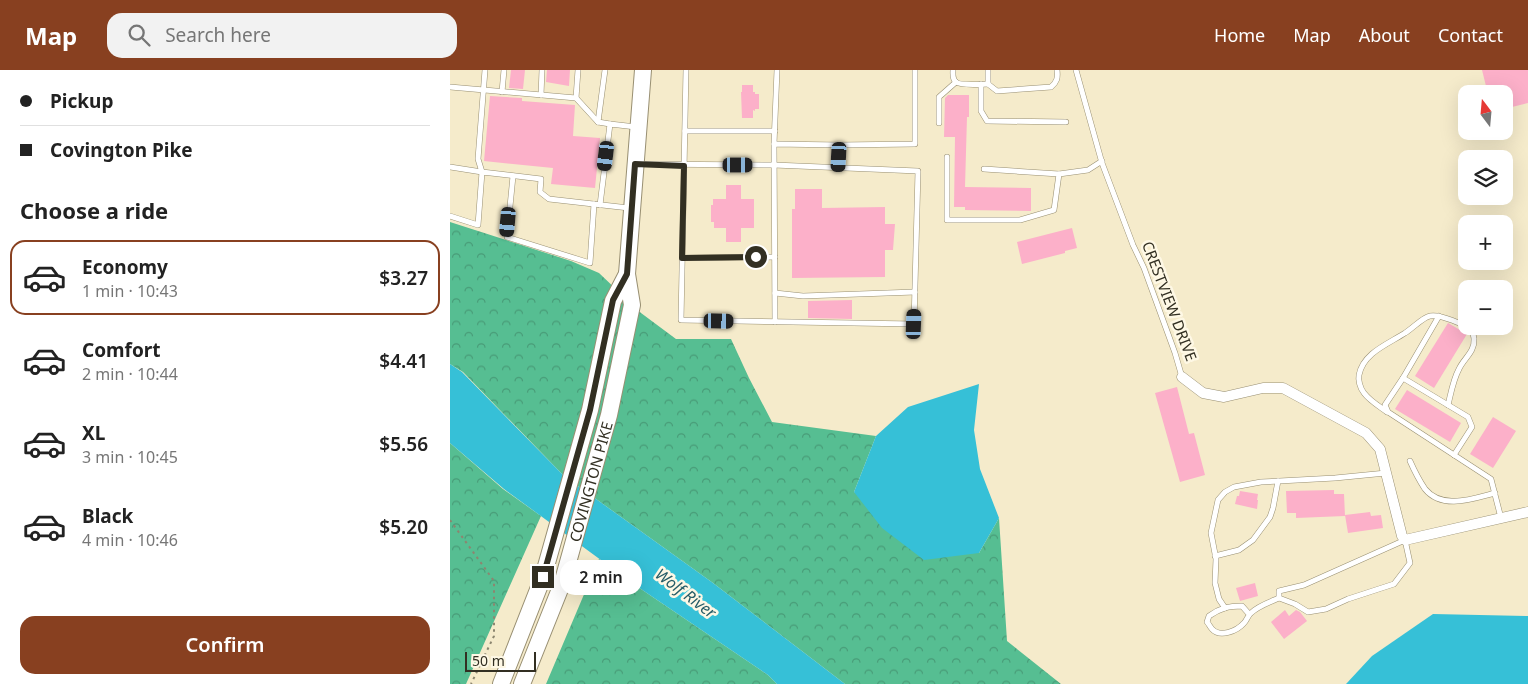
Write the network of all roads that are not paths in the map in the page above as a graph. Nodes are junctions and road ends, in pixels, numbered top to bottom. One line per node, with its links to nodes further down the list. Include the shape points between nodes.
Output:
1 (485, 70): 18 (lane)
2 (504, 70): 19 (lane)
3 (542, 70): 20 (lane)
4 (578, 70): 21 (lane)
5 (605, 70): 22 (lane)
6 (643, 70): 26 (main road, COVINGTON PIKE)
7 (686, 70): 27 (lane)
8 (777, 70): 28 (lane)
9 (915, 70): 30 (lane, via 916,144)
10 (953, 70): 14 (lane)
11 (988, 70): 16 (lane)
12 (1056, 70): 16 (lane, via 1058,78 1051,87 997,91)
13 (1076, 70): 32 (lane, CRESTVIEW DRIVE)
14 (956, 82): 15 (lane); 23 (lane, via 939,97)
15 (980, 84): 16 (lane); 24 (lane, via 981,111 987,121)
16 (988, 84)
17 (450, 87): 18 (lane)
18 (483, 90): 19 (lane); 39 (lane, via 478,159)
19 (502, 92): 20 (lane)
20 (540, 95): 21 (lane)
21 (576, 98): 22 (lane)
22 (598, 122): 25 (lane)
23 (939, 122)
24 (1066, 122)
25 (610, 124): 26 (lane); 43 (lane)
26 (638, 127): 33 (main road, COVINGTON PIKE)
27 (685, 130): 28 (lane); 35 (lane)
28 (774, 131): 29 (lane)
29 (774, 144): 30 (lane); 34 (lane)
30 (840, 145): 37 (lane)
31 (947, 157): 40 (lane, via 947,220 1020,220 1054,210)
32 (1102, 161): 40 (lane, via 1088,170); 53 (lane, CRESTVIEW DRIVE)
33 (635, 164): 35 (lane); 44 (main road, COVINGTON PIKE)
34 (774, 165): 35 (lane); 37 (lane); 46 (lane)
35 (684, 166): 47 (lane)
36 (450, 167): 39 (lane)
37 (838, 168): 49 (lane, via 918,172)
38 (984, 169): 40 (lane)
39 (482, 172): 41 (lane); 45 (lane, via 478,225)
40 (1059, 174)
41 (513, 176): 42 (lane, via 541,179 540,192 549,199); 42 (lane, via 507,237 590,263)
42 (594, 204): 43 (lane)
43 (600, 205): 44 (lane)
44 (632, 208): 48 (main road, COVINGTON PIKE)
45 (450, 216)
46 (775, 257): 47 (lane); 50 (lane)
47 (682, 258): 52 (lane, via 681,320)
48 (627, 274): 69 (main road, COVINGTON PIKE, via 613,300 590,410 543,577); 70 (main road, COVINGTON PIKE, via 632,305 609,415 562,584)
49 (915, 292): 50 (lane, via 803,296); 52 (lane, via 914,324)
50 (775, 293): 52 (lane)
51 (1439, 316): 54 (lane); 55 (lane, via 1465,327 1474,338 1474,346 1459,368); 56 (lane, via 1425,318 1370,355 1361,366 1358,379 1362,391)
52 (775, 322)
53 (1182, 377): 59 (street, CRESTVIEW DRIVE, via 1203,393 1224,397 1263,388 1283,388 1366,433 1380,448)
54 (1403, 378): 55 (lane); 56 (lane, via 1386,405)
55 (1448, 405): 57 (lane, via 1468,417 1472,427)
56 (1388, 412): 57 (lane)
57 (1454, 455): 61 (lane, via 1491,479)
58 (1410, 461): 61 (lane, via 1426,491 1435,498 1454,502)
59 (1386, 473): 60 (lane); 64 (street, CRESTVIEW DRIVE, via 1402,536)
60 (1278, 481): 65 (lane, via 1270,518 1253,540 1239,550); 65 (lane, via 1234,487 1218,500 1211,534)
61 (1494, 493): 63 (lane)
62 (1528, 512): 63 (street)
63 (1502, 518): 64 (street)
64 (1406, 540): 66 (lane, via 1304,585 1279,591); 66 (lane, via 1410,563 1394,584 1326,609 1308,612)
65 (1215, 556): 67 (lane, via 1215,583)
66 (1279, 598): 68 (lane)
67 (1225, 608): 68 (lane, via 1242,606); 68 (lane, via 1209,616 1207,622 1219,633 1240,627)
68 (1249, 614)
69 (501, 684)
70 (522, 684)

